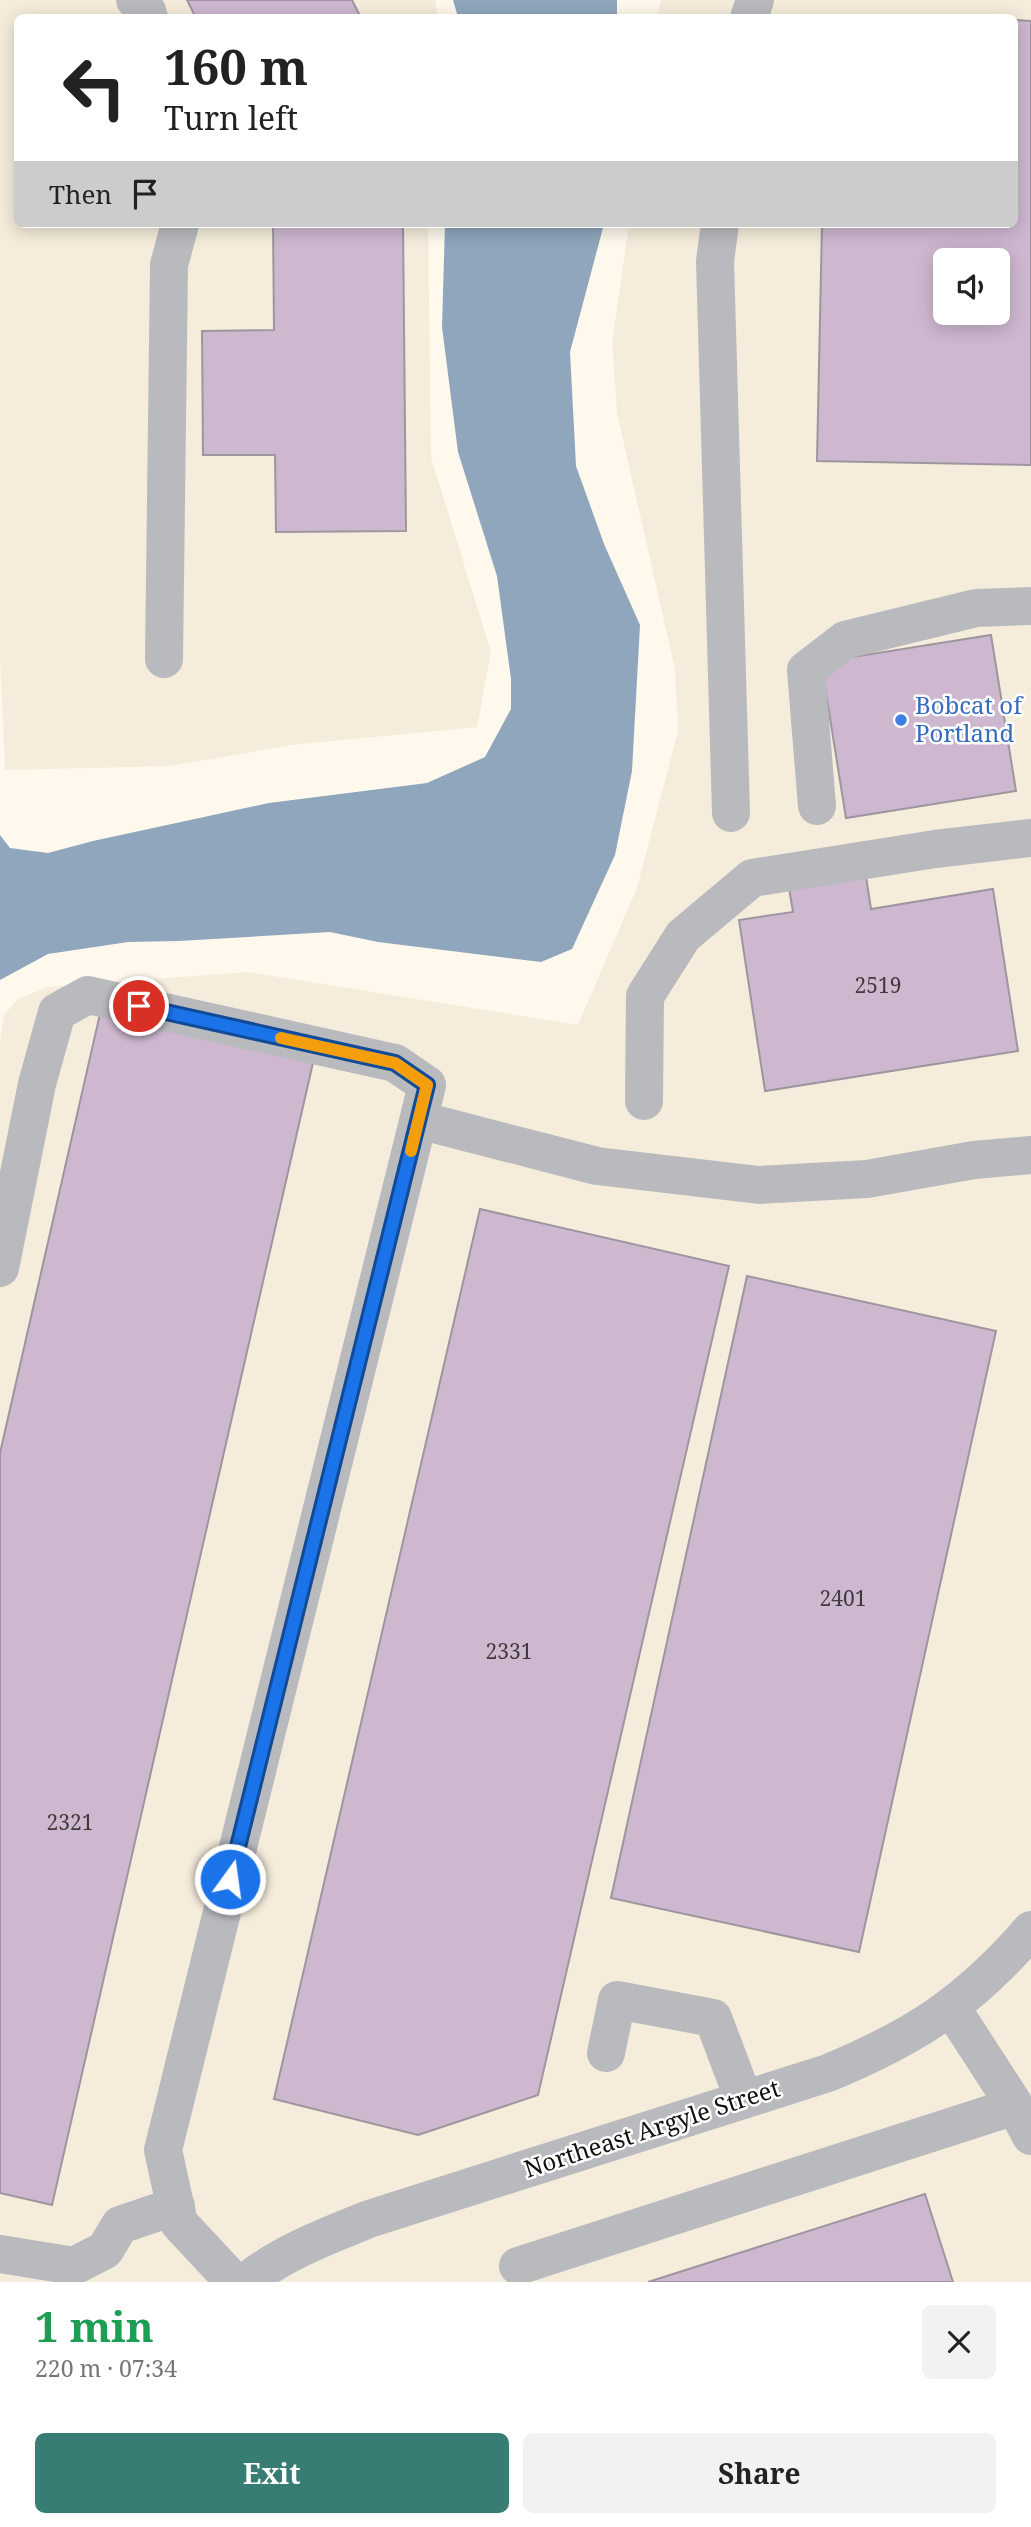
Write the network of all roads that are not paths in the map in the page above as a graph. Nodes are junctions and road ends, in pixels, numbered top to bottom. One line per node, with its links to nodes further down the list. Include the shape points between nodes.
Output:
1 (135, 0): 2 (street)
2 (148, 14)
3 (179, 228): 6 (street, via 169,265)
4 (719, 228): 8 (street, via 715,261)
5 (1031, 606): 7 (street, via 976,608 845,640 806,670)
6 (164, 659)
7 (817, 806)
8 (731, 813)
9 (1031, 838): 10 (street, via 752,878 683,936 645,996)
10 (644, 1101)
11 (419, 1120): 12 (street, via 597,1166 759,1185 867,1179); 13 (street, via 427,1085 395,1063 88,995 57,1012 37,1084); 19 (street, via 163,2150)
12 (1031, 1155)
13 (0, 1268)
14 (1031, 1930): 15 (street, Northeast Argyle Street, via 971,1993)
15 (951, 2007): 17 (street, Northeast Argyle Street, via 878,2053); 18 (street)
16 (606, 2053): 17 (street, via 617,2000 713,2018)
17 (744, 2100): 23 (street, Northeast Argyle Street, via 369,2219 310,2244)
18 (1023, 2121): 21 (street)
19 (176, 2206): 20 (street, via 120,2225 105,2250 74,2266); 22 (street, via 179,2223)
20 (0, 2254)
21 (518, 2266)
22 (234, 2282)
23 (246, 2282)

